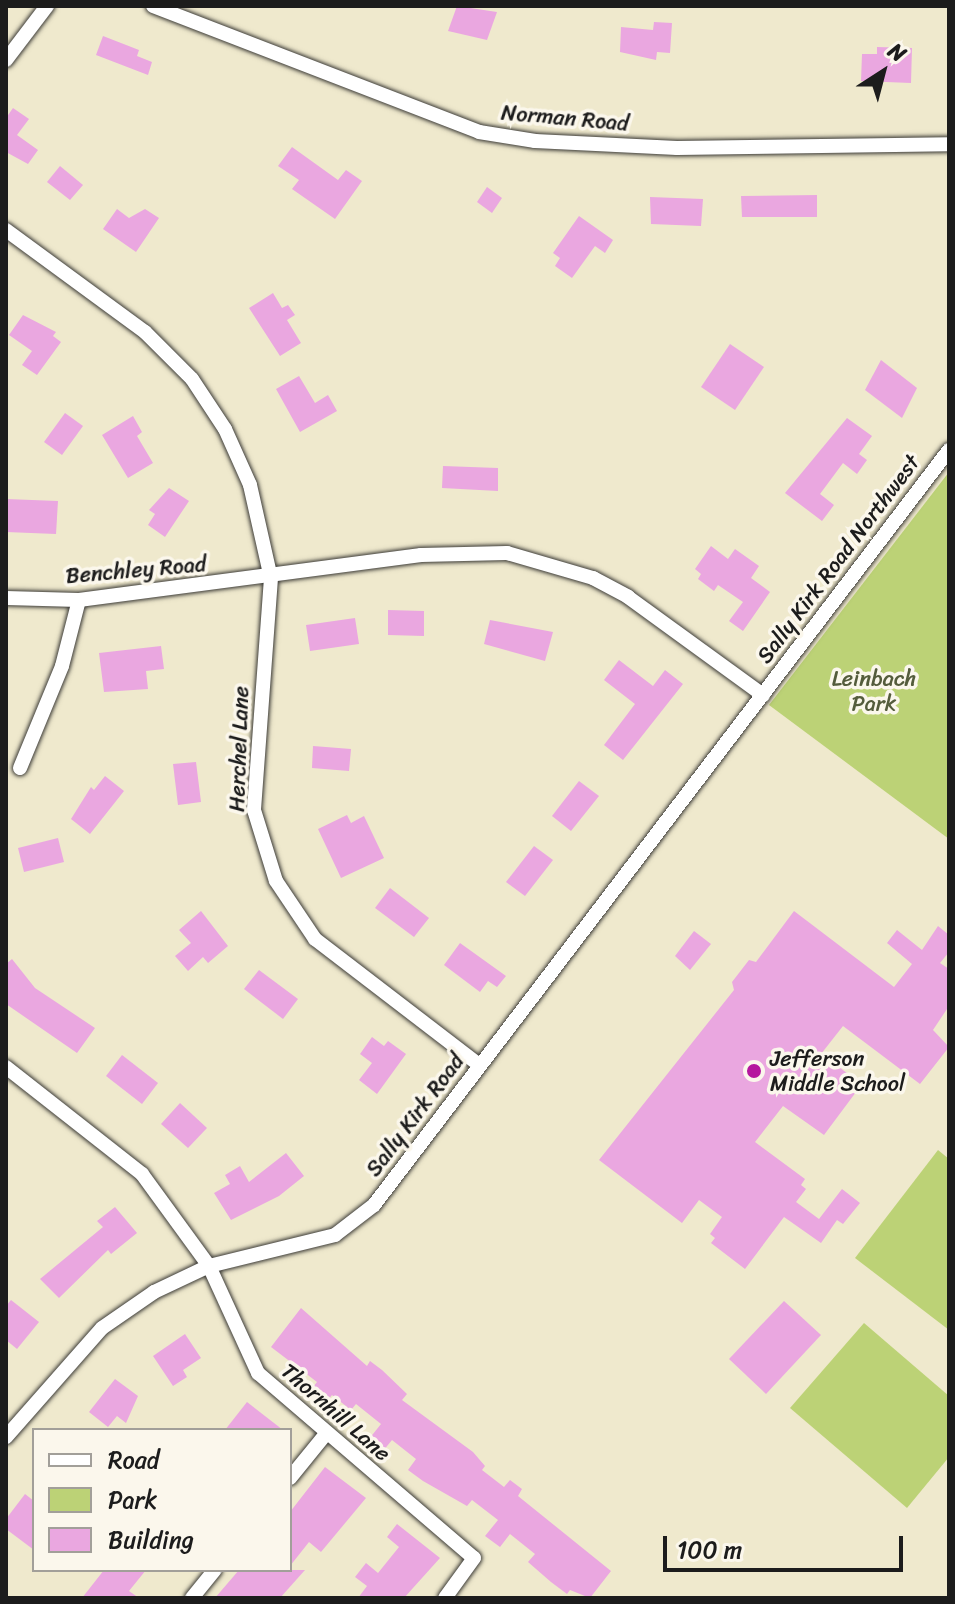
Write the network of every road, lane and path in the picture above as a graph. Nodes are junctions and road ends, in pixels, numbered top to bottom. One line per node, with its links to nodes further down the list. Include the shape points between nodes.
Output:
1 (47, 6): 3 (street)
2 (153, 6): 4 (street, Norman Road, via 479,132 535,141 677,148)
3 (6, 60)
4 (949, 144)
5 (6, 230): 7 (street, Herchel Lane, via 145,332 192,379 225,429 250,485)
6 (949, 450): 10 (street, Sally Kirk Road Northwest)
7 (271, 578): 9 (street, Benchley Road); 10 (street, Benchley Road, via 421,555 507,553 593,578 628,597); 12 (street, Herchel Lane, via 254,810 276,881 315,939)
8 (6, 598): 9 (street, Benchley Road)
9 (79, 600): 11 (street, via 62,666)
10 (763, 695): 12 (street, Sally Kirk Road)
11 (20, 768)
12 (479, 1065): 14 (street, Sally Kirk Road, via 374,1205 335,1235)
13 (6, 1067): 14 (street, Thornhill Lane, via 142,1174)
14 (209, 1266): 15 (street, Thornhill Lane, via 258,1373); 16 (street, Sally Kirk Road, via 154,1292 102,1328)
15 (325, 1435): 17 (street); 20 (street, Thornhill Lane, via 474,1558)
16 (6, 1437)
17 (292, 1476)
18 (213, 1572): 19 (street)
19 (192, 1598)
20 (445, 1598)

